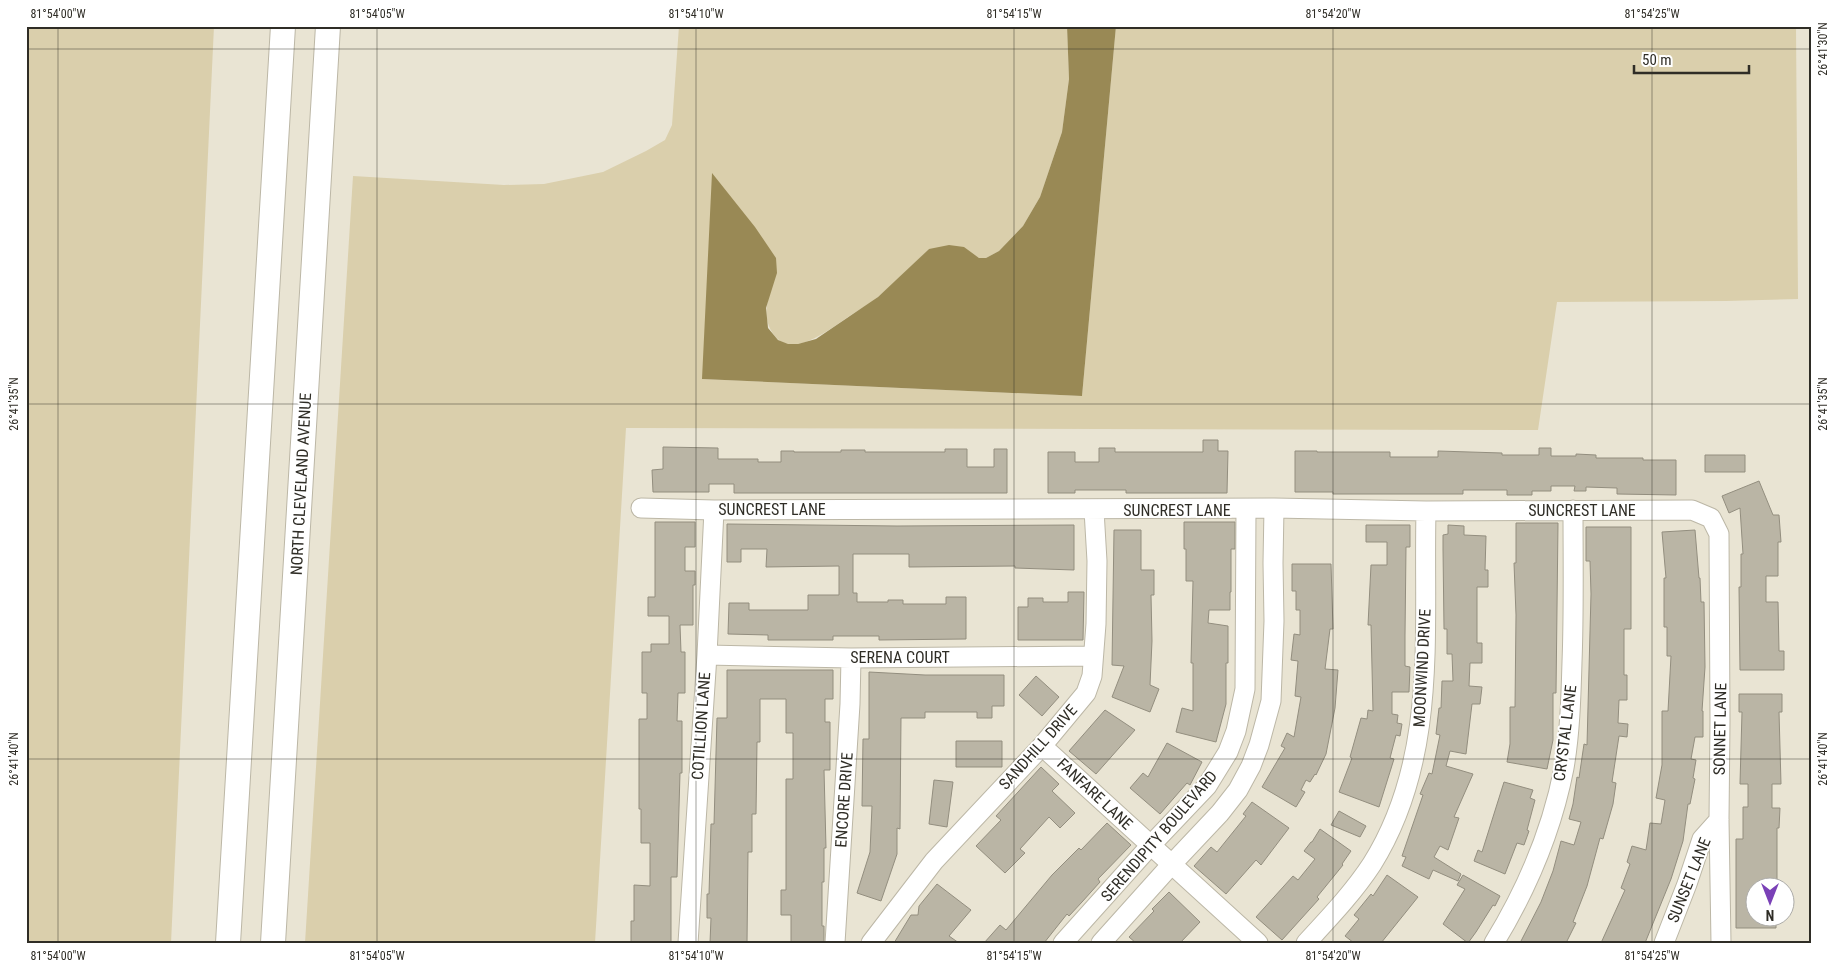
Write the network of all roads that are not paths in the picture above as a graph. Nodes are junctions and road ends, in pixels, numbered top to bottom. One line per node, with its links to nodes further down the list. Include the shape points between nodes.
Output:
1 (283, 26): 18 (main road)
2 (328, 26): 19 (main road, NORTH CLEVELAND AVENUE)
3 (641, 508): 6 (street, SUNCREST LANE)
4 (1274, 508): 5 (street, SUNCREST LANE); 9 (street, SUNCREST LANE); 17 (street, SERENDIPITY BOULEVARD, via 1273,679 1264,731 1238,790)
5 (1246, 509): 7 (street, SUNCREST LANE); 16 (street, SERENDIPITY BOULEVARD, via 1245,689 1236,731 1228,752 1207,786)
6 (714, 510): 7 (street, SUNCREST LANE); 11 (street, COTILLION LANE)
7 (1094, 510): 12 (street, SANDHILL DRIVE, via 1097,561)
8 (1573, 510): 9 (street, SUNCREST LANE); 10 (street, SUNCREST LANE, via 1692,510); 27 (street, CRYSTAL LANE, via 1571,712 1564,767 1537,859)
9 (1426, 511): 26 (street, MOONWIND DRIVE, via 1424,696 1414,760 1404,795 1372,864 1347,899)
10 (1711, 518): 15 (street, SONNET LANE, via 1719,534)
11 (706, 655): 13 (street, SERENA COURT); 20 (street, COTILLION LANE)
12 (1094, 656): 13 (street, SERENA COURT); 14 (street, SANDHILL DRIVE, via 1086,693)
13 (851, 658): 21 (street, ENCORE DRIVE)
14 (1042, 746): 16 (street, FANFARE LANE); 22 (street, SANDHILL DRIVE, via 934,861)
15 (1719, 820): 28 (street, SUNSET LANE, via 1702,839); 29 (street, SONNET LANE)
16 (1150, 846): 17 (street, FANFARE LANE); 23 (street, SERENDIPITY BOULEVARD)
17 (1171, 864): 24 (street, SERENDIPITY BOULEVARD); 25 (street, FANFARE LANE)
18 (228, 943)
19 (273, 943)
20 (688, 943)
21 (835, 943)
22 (871, 943)
23 (1063, 943)
24 (1101, 943)
25 (1258, 943)
26 (1306, 943)
27 (1494, 943)
28 (1664, 943)
29 (1721, 943)

